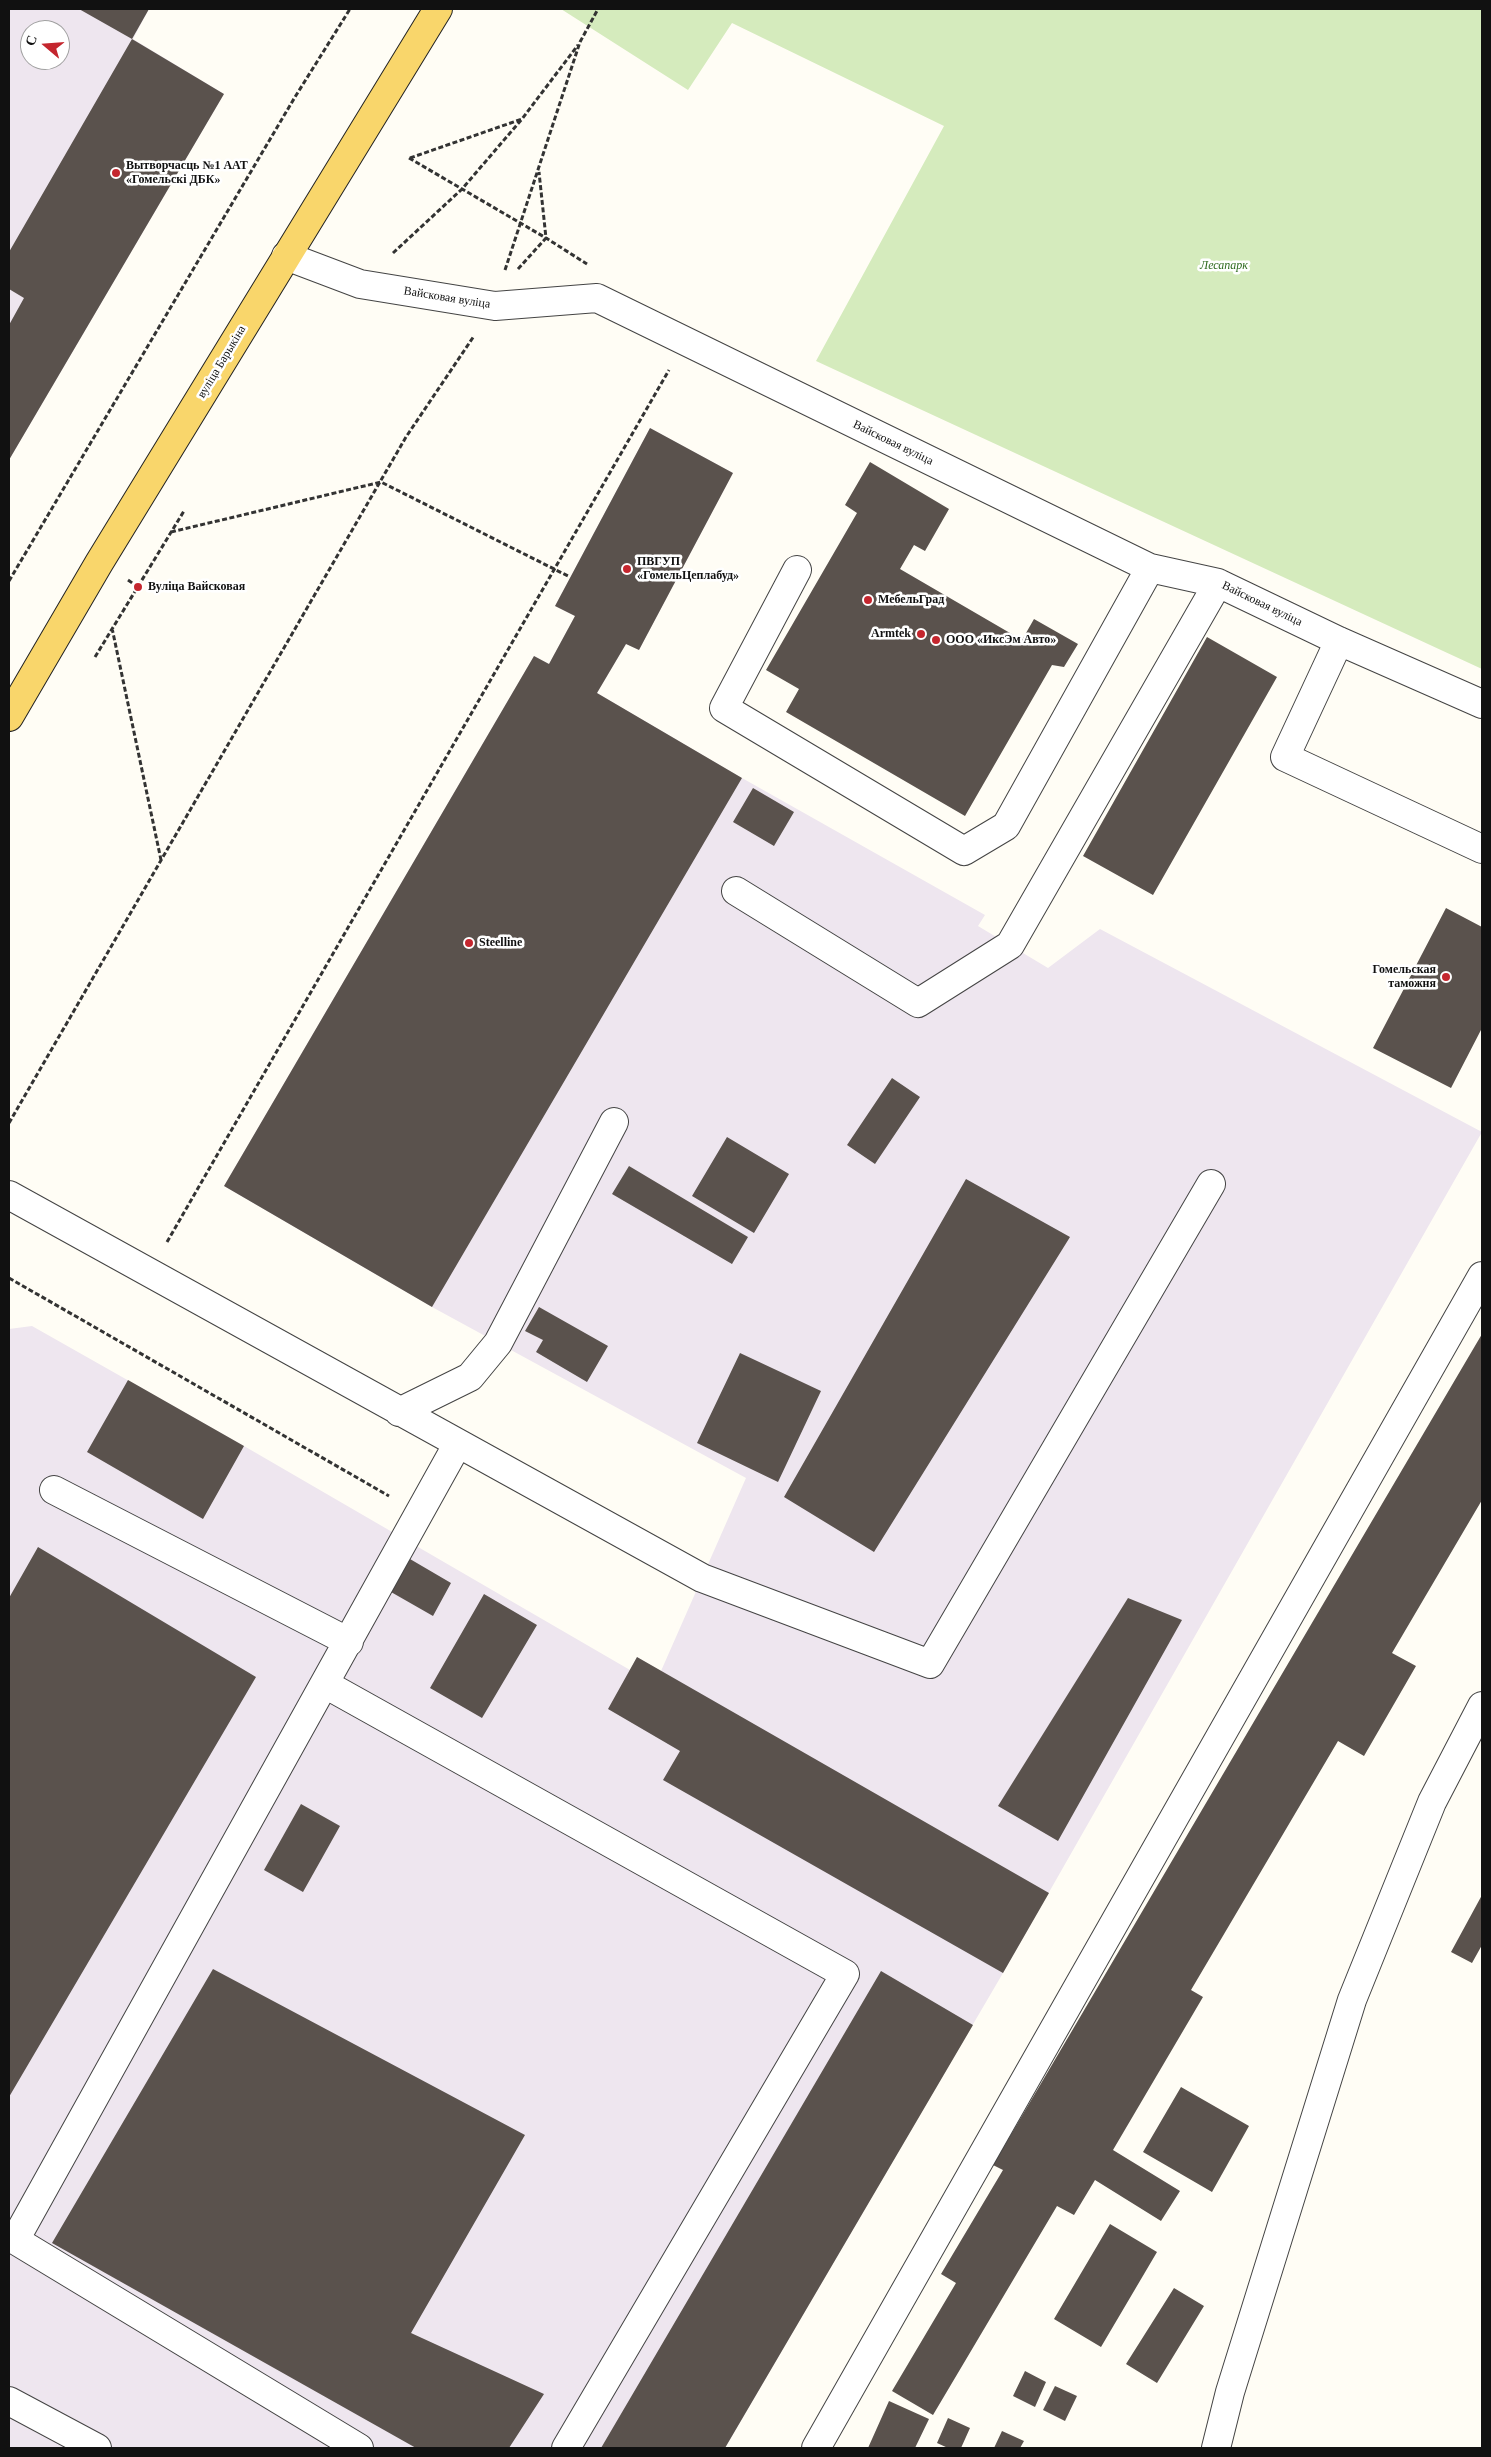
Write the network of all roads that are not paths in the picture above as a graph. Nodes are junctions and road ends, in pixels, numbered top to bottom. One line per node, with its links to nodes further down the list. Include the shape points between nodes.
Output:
1 (438, 9): 2 (main road, вуліца Барыкіна)
2 (286, 256): 3 (street, Вайсковая вуліца, via 360,284 497,297 597,298); 8 (main road, вуліца Барыкіна)
3 (1150, 568): 4 (street, via 1006,826 964,851 724,708); 5 (street, Вайсковая вуліца)
4 (797, 570)
5 (1218, 583): 6 (street, Вайсковая вуліца); 10 (street, via 1010,945 918,1003)
6 (1340, 641): 7 (street, Вайсковая вуліца); 9 (street, via 1284,758)
7 (1482, 704)
8 (9, 717)
9 (1482, 849)
10 (736, 891)
11 (614, 1122): 15 (street, via 498,1343 470,1377)
12 (1211, 1184): 16 (street, via 930,1664 702,1578)
13 (9, 1195): 15 (street)
14 (1482, 1276): 25 (street)
15 (399, 1412): 16 (street)
16 (457, 1445): 18 (street)
17 (54, 1490): 18 (street)
18 (349, 1642): 19 (street)
19 (325, 1684): 23 (street, via 15,2240); 24 (street, via 845,1974)
20 (1482, 1706): 26 (street, via 1432,1802 1352,2000 1230,2392)
21 (9, 2401): 22 (street)
22 (97, 2448)
23 (359, 2448)
24 (566, 2448)
25 (816, 2448)
26 (1216, 2448)

